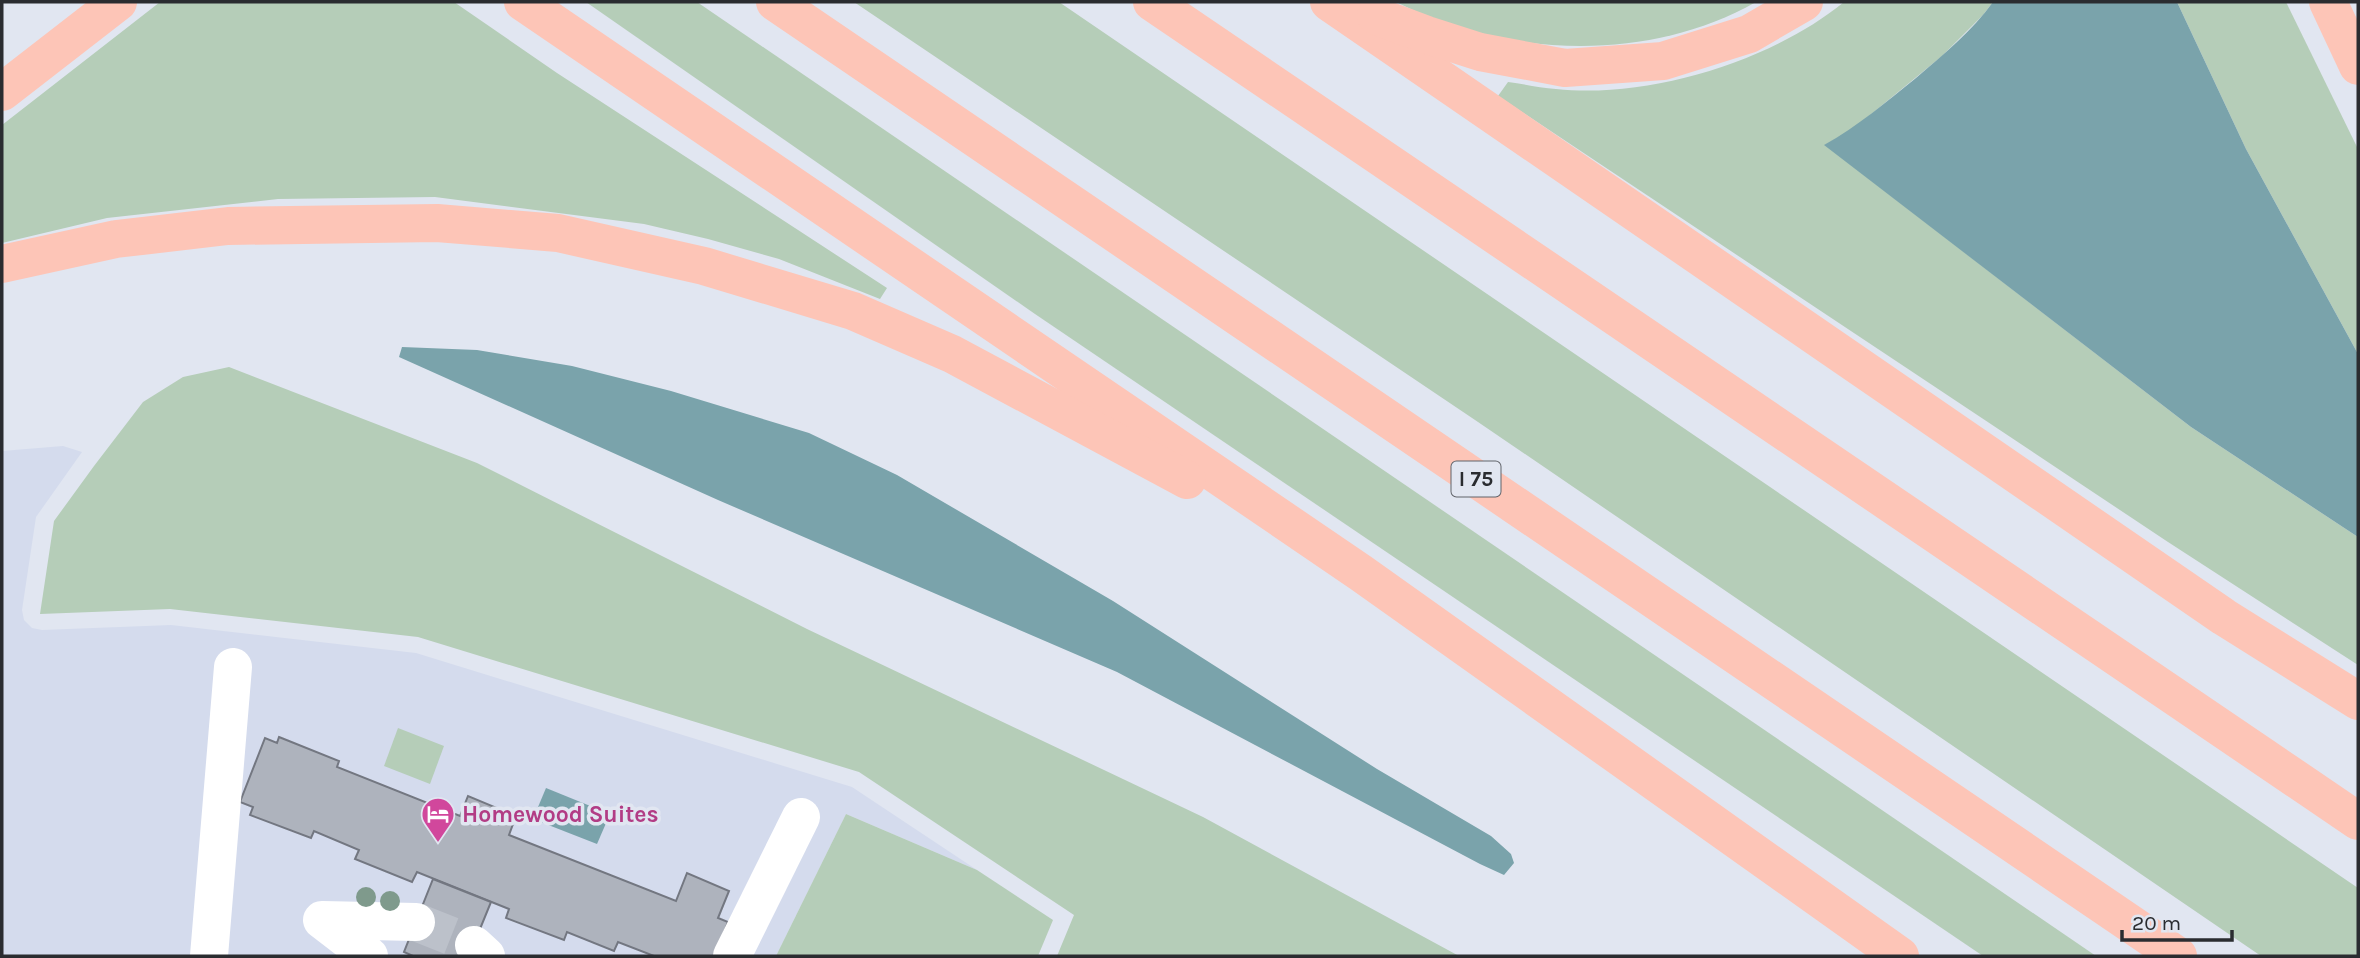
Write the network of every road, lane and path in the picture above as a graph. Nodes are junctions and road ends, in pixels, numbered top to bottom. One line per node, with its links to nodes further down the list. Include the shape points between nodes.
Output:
1 (118, 2): 10 (highway)
2 (523, 2): 12 (highway)
3 (775, 2): 22 (highway, I 75)
4 (1152, 2): 16 (highway)
5 (1329, 2): 14 (highway, via 2224,617)
6 (1342, 2): 7 (highway, via 1480,52 1565,68 1663,61 1749,34)
7 (1804, 2)
8 (2328, 2): 9 (highway)
9 (2358, 66)
10 (2, 92)
11 (2, 264): 12 (highway, via 116,239 228,226 424,223 558,233 678,260 853,311 952,354)
12 (1361, 573): 21 (highway)
13 (233, 667): 18 (lane)
14 (2358, 701)
15 (801, 817): 20 (lane)
16 (2358, 821)
17 (416, 922): 19 (lane, via 322,920)
18 (209, 956)
19 (369, 956)
20 (732, 956)
21 (1900, 956)
22 (2178, 956)

